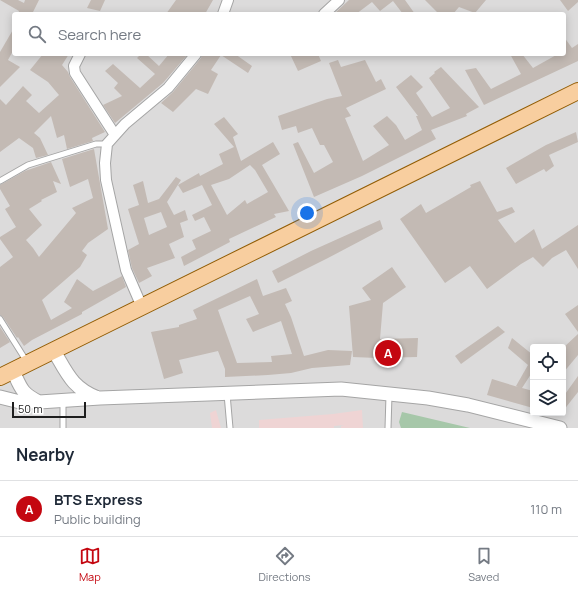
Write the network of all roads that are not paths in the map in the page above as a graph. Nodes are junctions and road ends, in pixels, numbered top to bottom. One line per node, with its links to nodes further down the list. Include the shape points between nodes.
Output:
1 (228, 0): 3 (street)
2 (339, 0): 4 (street)
3 (224, 12)
4 (326, 12)
5 (79, 56): 8 (street, via 74,66 75,73)
6 (194, 56): 8 (street, via 168,88 125,124)
7 (578, 91): 11 (main road)
8 (115, 136): 9 (street)
9 (107, 144): 10 (lane, via 96,144 28,165); 11 (street, via 106,180 126,270)
10 (0, 181)
11 (142, 307): 13 (main road)
12 (0, 319): 14 (lane)
13 (54, 351): 14 (main road); 16 (street)
14 (28, 364): 15 (main road)
15 (7, 374): 22 (street, via 24,393)
16 (67, 374): 20 (street, via 75,385 87,394); 21 (street, via 69,387)
17 (227, 393): 18 (street, via 341,389); 20 (street); 24 (lane)
18 (389, 394): 25 (lane); 26 (street, via 468,405)
19 (0, 397): 22 (street, via 20,402)
20 (100, 398): 21 (street)
21 (60, 401): 22 (street); 23 (lane)
22 (40, 402)
23 (63, 428)
24 (230, 428)
25 (388, 428)
26 (560, 428)

